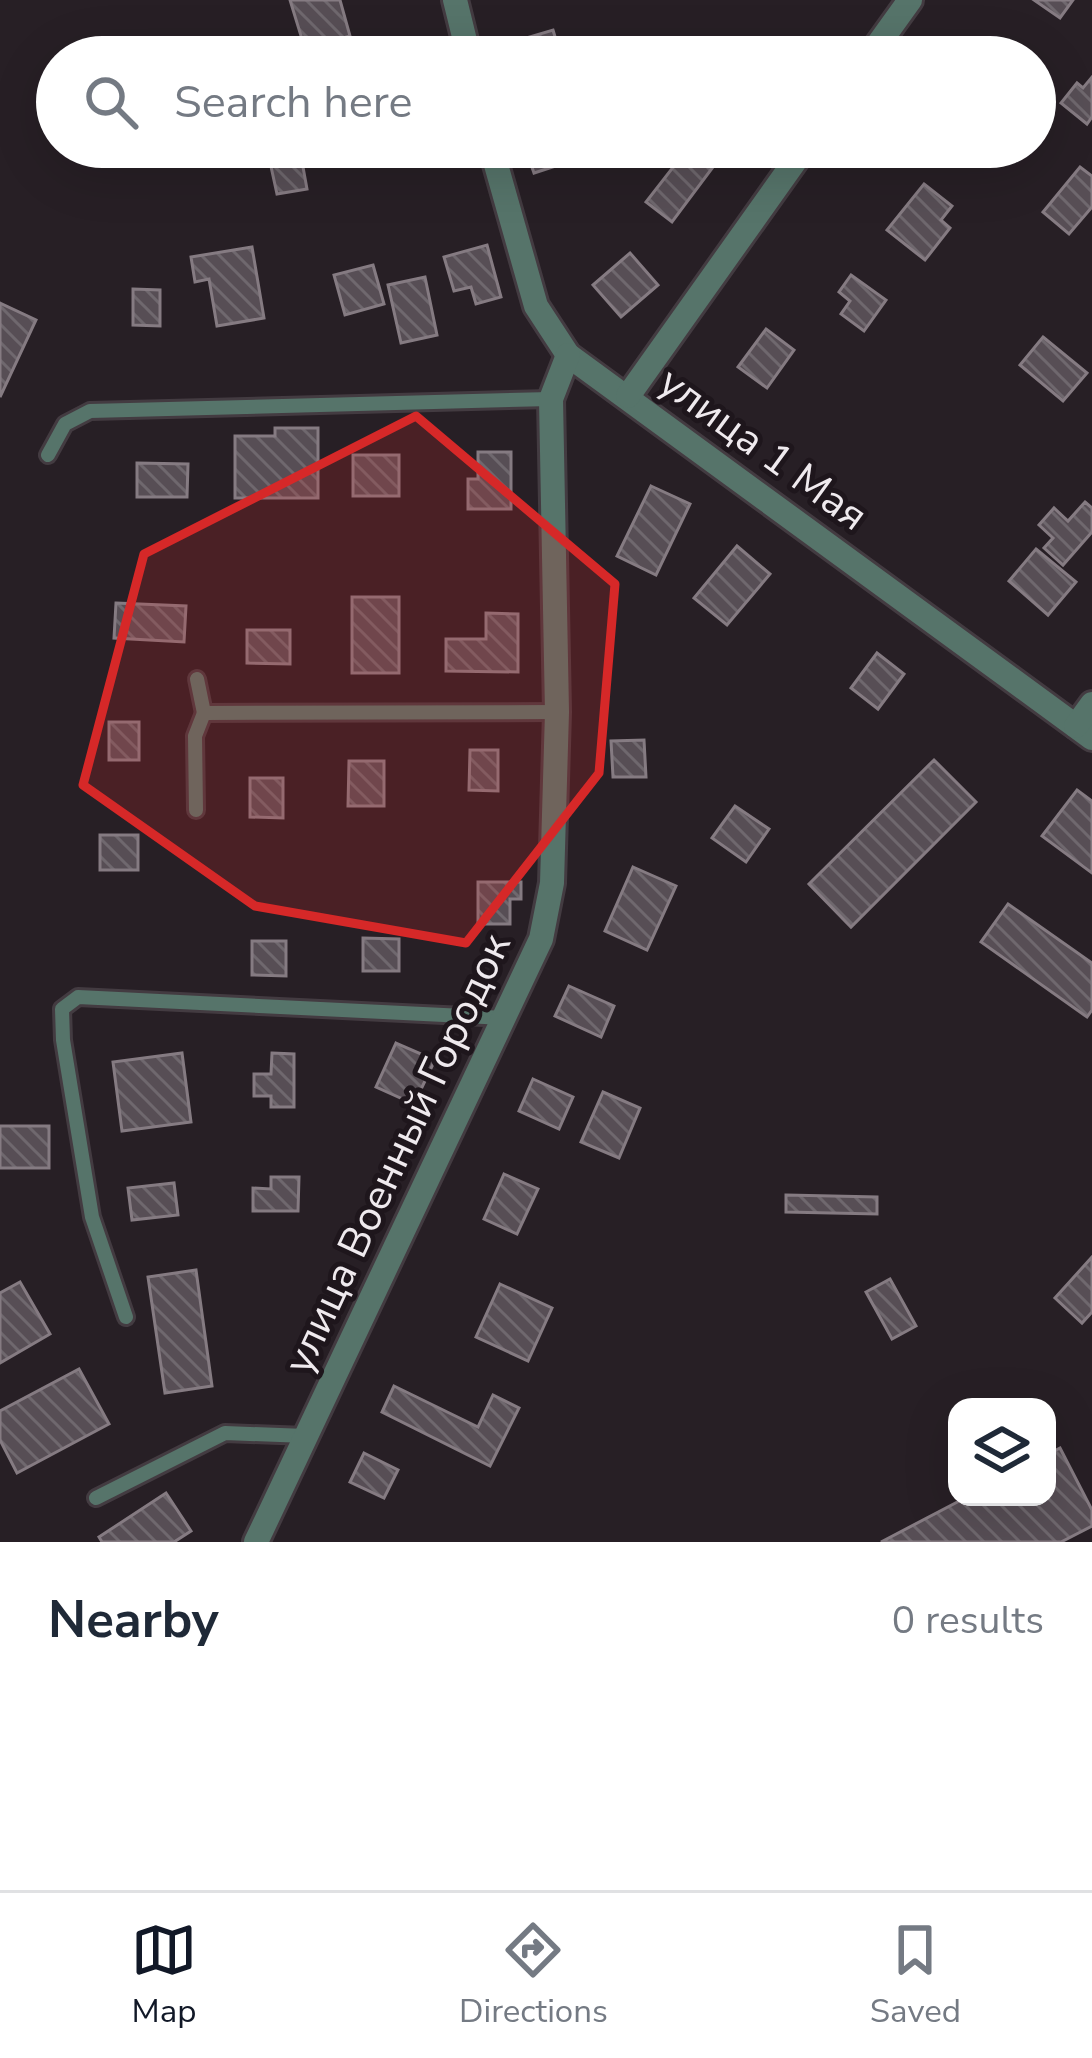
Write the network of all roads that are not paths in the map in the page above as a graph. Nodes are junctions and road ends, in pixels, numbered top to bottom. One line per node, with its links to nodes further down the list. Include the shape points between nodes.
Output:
1 (455, 0): 3 (street)
2 (910, 0): 4 (street)
3 (464, 36)
4 (884, 36)
5 (497, 168): 7 (street, улица 1 Мая, via 536,306)
6 (790, 168): 8 (street)
7 (568, 355): 8 (street, улица 1 Мая); 9 (street, улица Военный Городок)
8 (628, 396): 15 (street, улица 1 Мая)
9 (551, 399): 10 (lane, via 90,411 65,424); 13 (street, улица Военный Городок)
10 (48, 454)
11 (197, 679): 14 (lane)
12 (1092, 704): 15 (street)
13 (557, 712): 14 (lane); 17 (street, улица Военный Городок, via 552,884 541,939)
14 (204, 713): 16 (lane, via 195,736)
15 (1084, 732)
16 (196, 810)
17 (505, 1018): 18 (lane, via 78,997 62,1009 92,1216); 19 (street, улица Военный Городок)
18 (126, 1317)
19 (306, 1436): 20 (lane, via 225,1433); 21 (street, улица Военный Городок)
20 (96, 1498)
21 (256, 1542)

